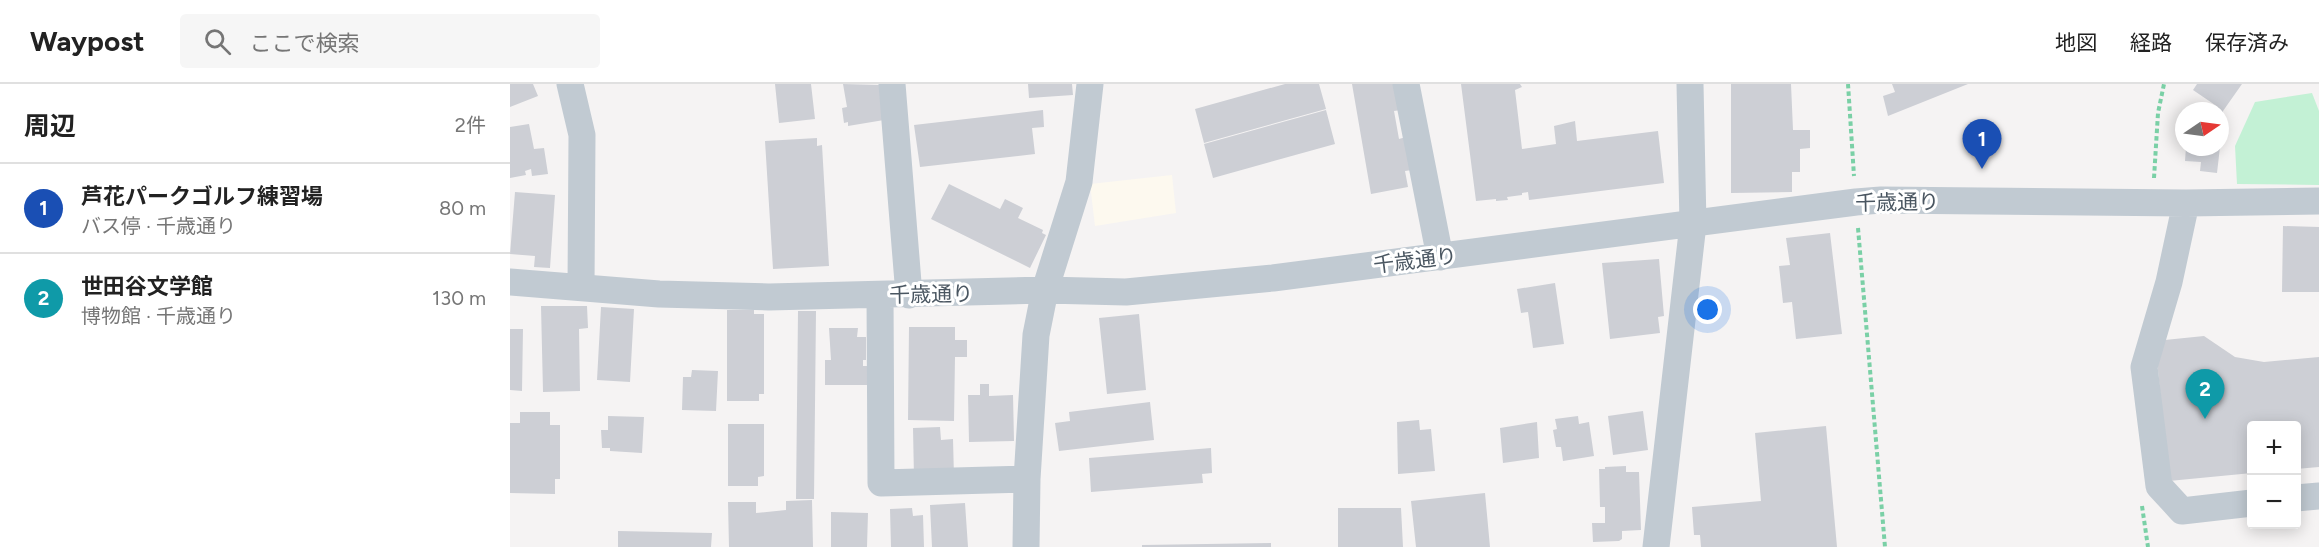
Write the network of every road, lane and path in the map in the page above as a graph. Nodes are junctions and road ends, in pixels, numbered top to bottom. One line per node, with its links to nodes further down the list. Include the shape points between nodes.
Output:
1 (570, 84): 13 (street, via 582,135)
2 (892, 84): 16 (street)
3 (1090, 84): 14 (street, via 1079,182)
4 (1406, 84): 11 (street)
5 (1690, 84): 10 (street)
6 (1848, 84): 8 (path)
7 (2319, 201): 9 (street, 千歳通り)
8 (1856, 202): 9 (street, 千歳通り); 10 (street, 千歳通り); 23 (path)
9 (2186, 204): 20 (street, via 2169,282 2144,367 2159,486 2182,511)
10 (1693, 224): 11 (street, 千歳通り); 22 (street)
11 (1440, 257): 14 (street, 千歳通り, via 1157,290)
12 (510, 282): 13 (street, 千歳通り)
13 (581, 287): 15 (street, 千歳通り, via 769,297)
14 (1045, 290): 16 (street, 千歳通り); 17 (street, via 1036,335)
15 (880, 295): 16 (street, 千歳通り); 17 (street, via 880,483)
16 (909, 295)
17 (1028, 479): 21 (street)
18 (2319, 496): 19 (street)
19 (2301, 498)
20 (2247, 504)
21 (1026, 547)
22 (1656, 547)
23 (1885, 547)

